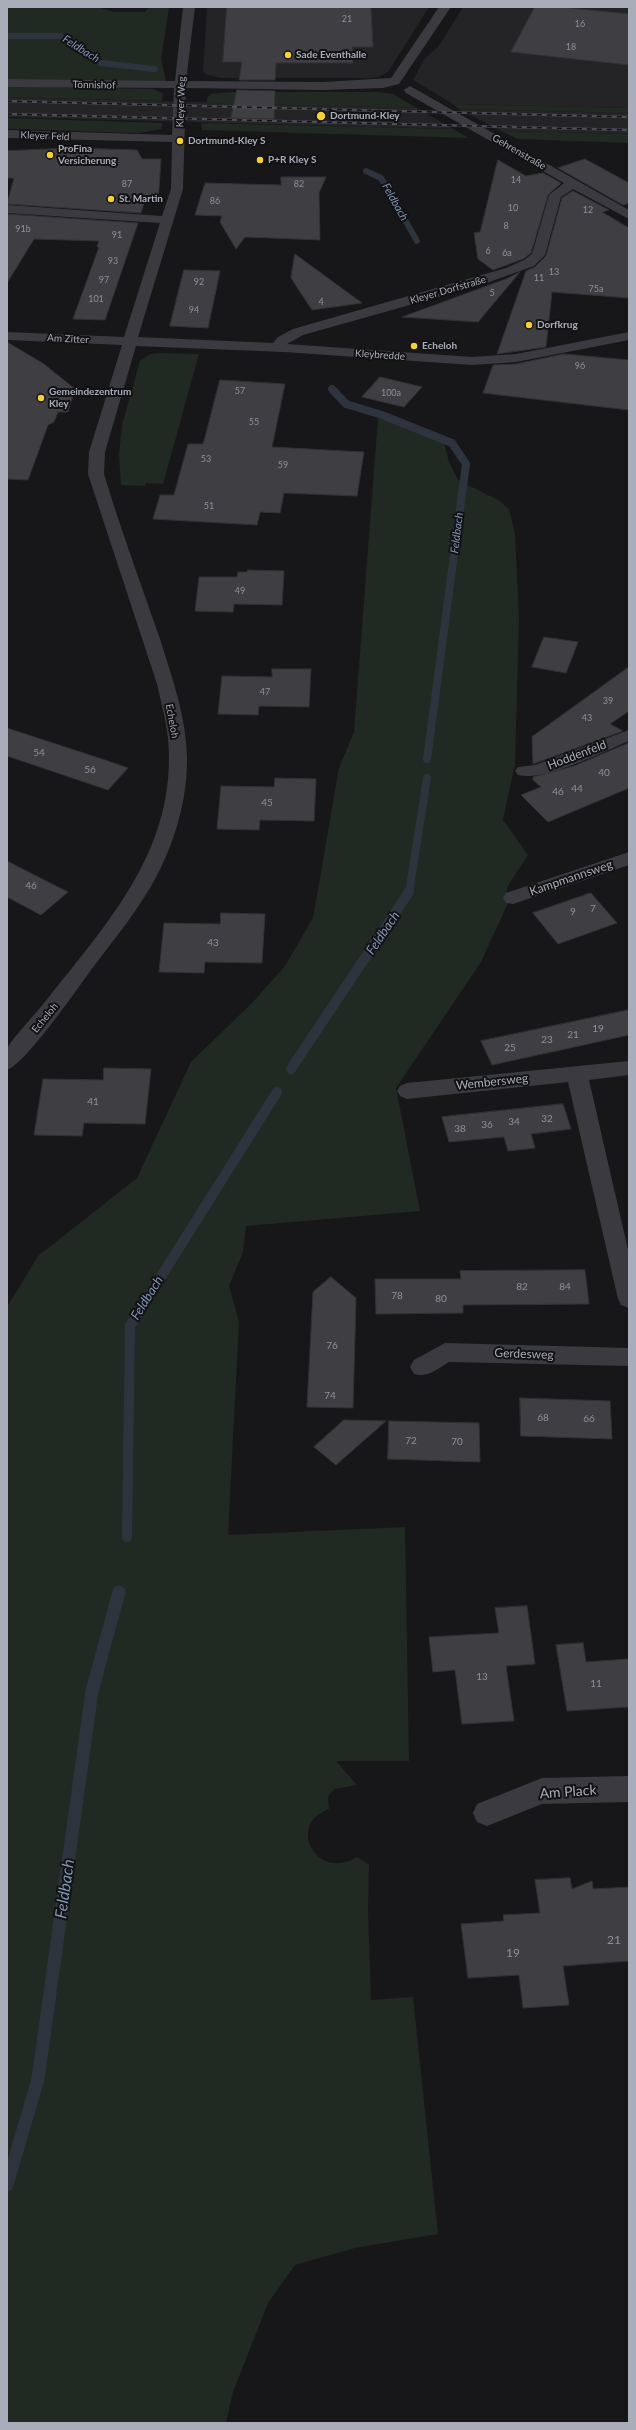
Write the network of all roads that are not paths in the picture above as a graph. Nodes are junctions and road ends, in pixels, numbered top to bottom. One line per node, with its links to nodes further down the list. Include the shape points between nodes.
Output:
1 (189, 7): 4 (street, Kleyer Weg)
2 (446, 7): 4 (street, via 395,81 382,84 323,86)
3 (7, 83): 4 (street, Tönnishof)
4 (180, 86): 7 (street, Kleyer Weg)
5 (410, 90): 8 (street, Gehrenstraße)
6 (7, 134): 7 (street, Kleyer Feld)
7 (180, 139): 11 (street, Kleyer Weg, via 179,179)
8 (572, 183): 10 (street, Gehrenstraße); 15 (street, Kleyer Dorfstraße, via 556,195 538,255 529,263 483,280 298,332 283,340)
9 (13, 210): 11 (street)
10 (629, 215)
11 (168, 220): 14 (street, Kleyer Weg)
12 (7, 336): 14 (street, Am Zitter)
13 (629, 336): 15 (street, Kleybredde, via 490,361)
14 (129, 342): 15 (street, Kleybredde); 20 (street, Echeloh, via 101,434 96,474 160,669 173,717 178,766 177,791 165,837 144,884 55,1006)
15 (278, 348)
16 (629, 735): 17 (street, Hoddenfeld, via 537,771)
17 (524, 771)
18 (629, 858): 19 (street, Kampmannsweg)
19 (513, 898)
20 (7, 1063)
21 (629, 1068): 22 (street, Wembersweg)
22 (577, 1074): 23 (street, Wembersweg); 24 (street)
23 (408, 1091)
24 (629, 1299)
25 (629, 1357): 26 (street, Gerdesweg, via 446,1352)
26 (422, 1367)
27 (629, 1789): 28 (street, Am Plack, via 542,1791)
28 (487, 1813)

